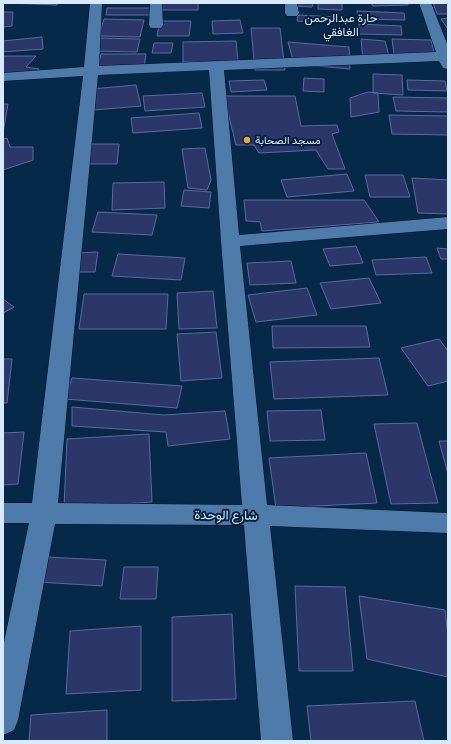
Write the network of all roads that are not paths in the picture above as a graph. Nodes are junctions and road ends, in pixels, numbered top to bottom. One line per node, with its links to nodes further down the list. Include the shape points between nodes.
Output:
1 (96, 3): 7 (street)
2 (156, 3): 4 (street)
3 (425, 3): 5 (street)
4 (156, 25)
5 (447, 59): 6 (street)
6 (216, 66): 7 (street); 10 (street)
7 (91, 71): 8 (street); 12 (street)
8 (3, 77)
9 (448, 223): 10 (street)
10 (230, 241): 13 (street)
11 (3, 513): 12 (street, شارع الوحدة)
12 (44, 513): 13 (street, شارع الوحدة); 15 (street)
13 (256, 515): 14 (street, شارع الوحدة); 16 (street)
14 (448, 523)
15 (3, 720)
16 (277, 741)

